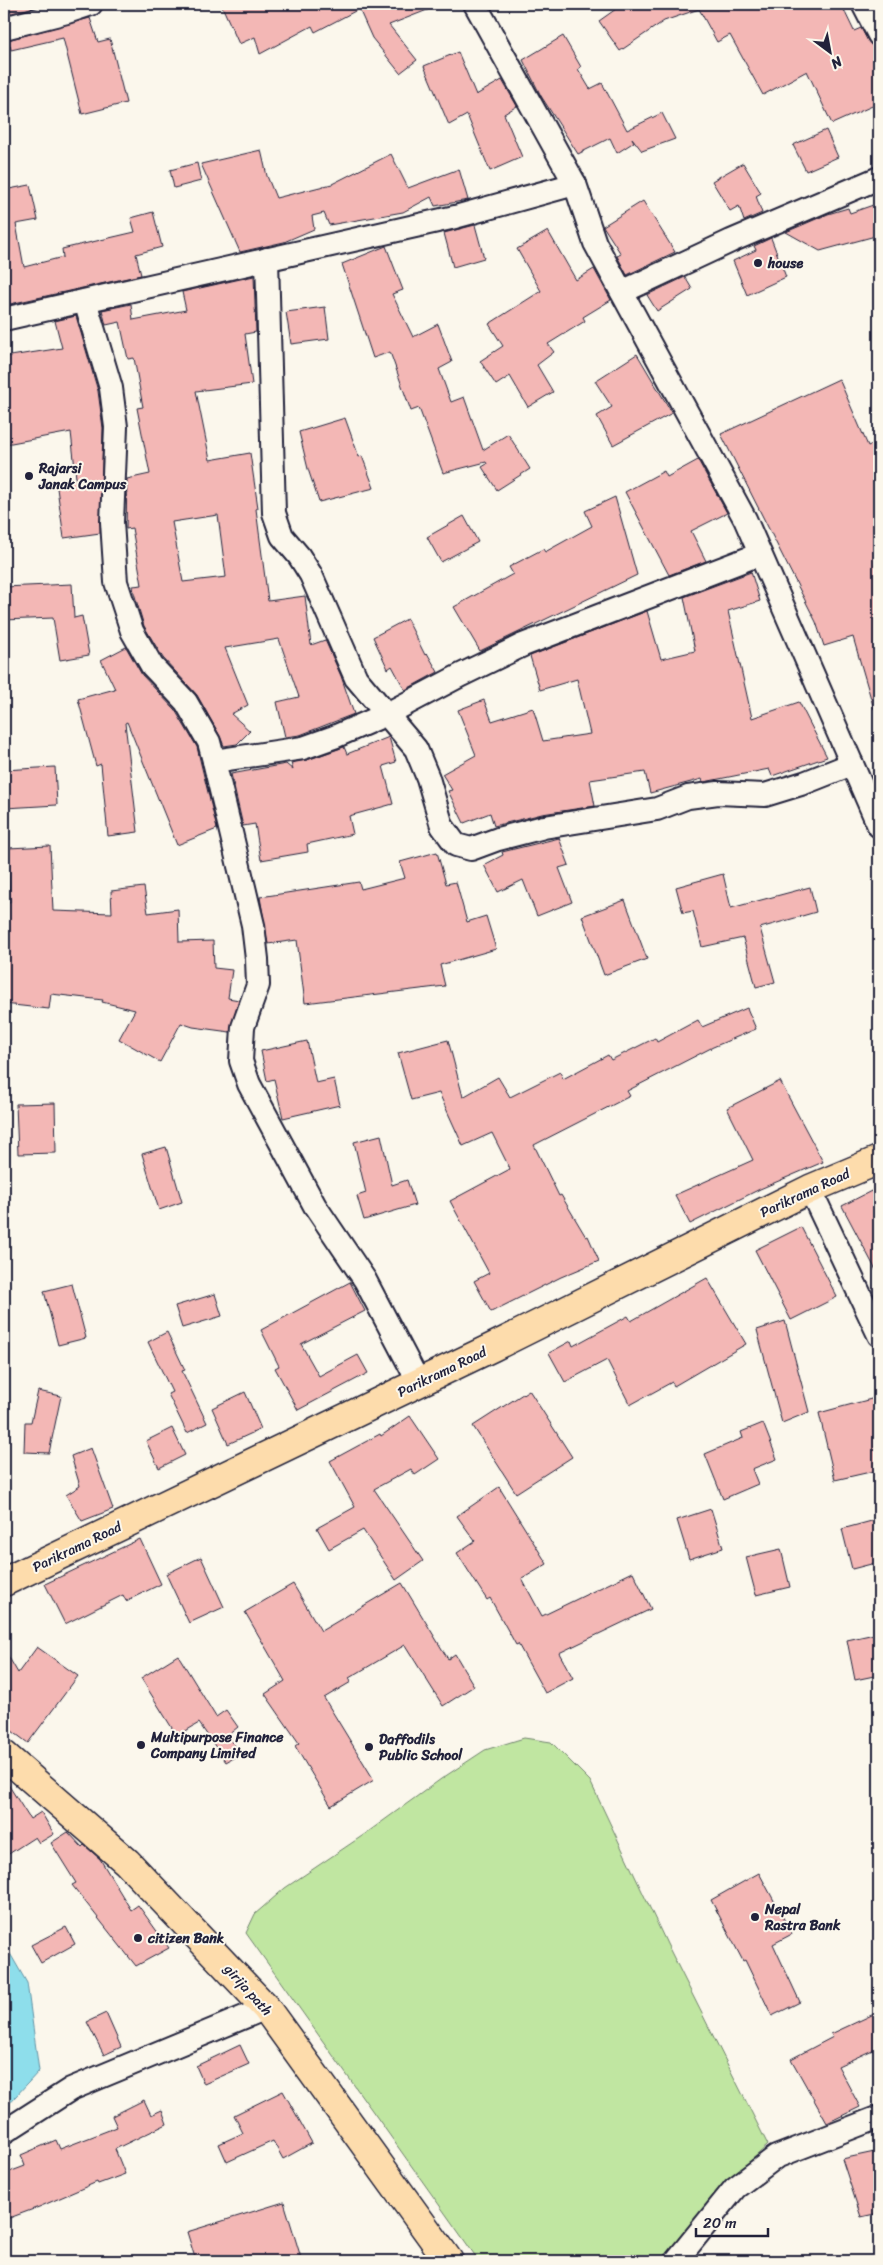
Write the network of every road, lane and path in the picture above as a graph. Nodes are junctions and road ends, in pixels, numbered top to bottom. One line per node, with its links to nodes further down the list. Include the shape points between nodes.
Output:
1 (91, 4): 5 (street)
2 (475, 4): 7 (street)
3 (863, 4): 4 (street)
4 (877, 27)
5 (4, 28)
6 (879, 178): 9 (street)
7 (575, 184): 8 (street, via 455,217); 9 (street, via 595,243)
8 (267, 259): 10 (street); 13 (street, via 274,513 282,536 311,575 356,678)
9 (622, 292): 12 (street, via 745,519)
10 (85, 301): 11 (street); 14 (street, via 110,388 116,427 112,522 116,582 132,631 152,666 186,702 210,742)
11 (4, 320)
12 (760, 554): 13 (street, via 523,645); 15 (street)
13 (387, 714): 14 (street, via 303,748); 15 (street, via 416,749 442,826 456,845 471,849 544,827 657,809 688,797 718,793 765,795)
14 (214, 761): 20 (street, via 253,924 257,959 258,985 243,1027 240,1061 249,1084 315,1206 365,1280)
15 (852, 764): 16 (street)
16 (879, 826)
17 (879, 1160): 18 (main road, Parikrama Road)
18 (810, 1189): 19 (street); 20 (main road, Parikrama Road)
19 (879, 1335)
20 (419, 1382): 21 (main road, Parikrama Road)
21 (4, 1582)
22 (4, 1755): 23 (main road, girija path, via 127,1862)
23 (266, 2008): 25 (street, via 71,2089); 26 (main road, girija path)
24 (879, 2117): 27 (street, via 776,2157 735,2188)
25 (4, 2132)
26 (450, 2261)
27 (676, 2261)

